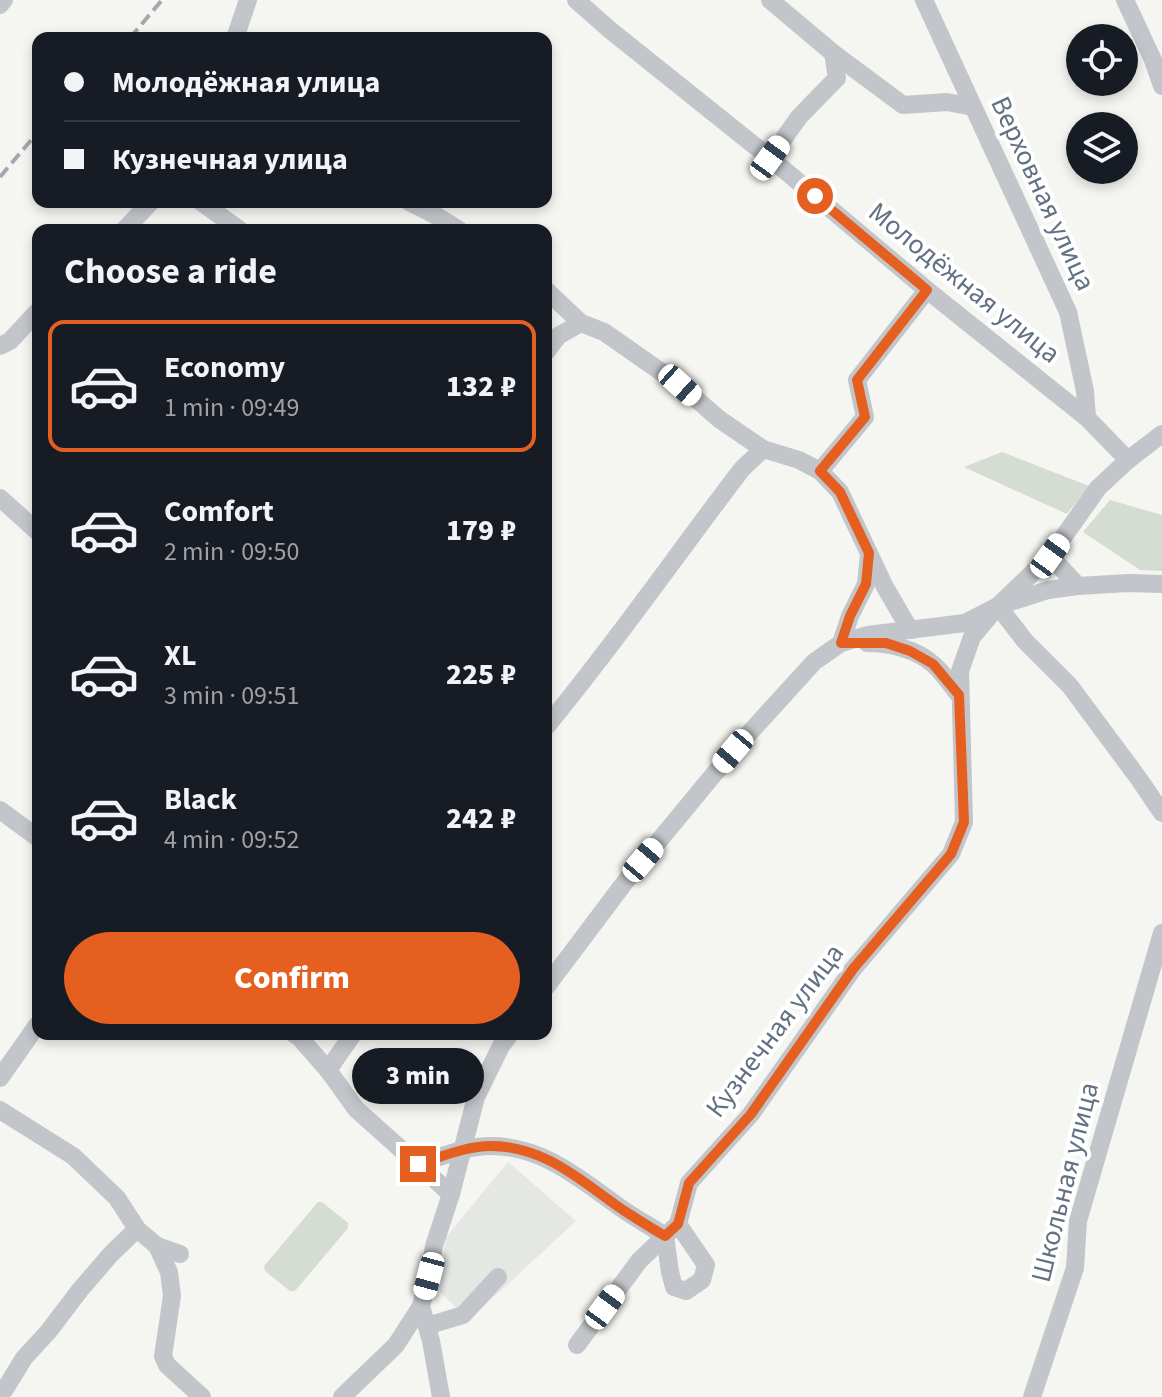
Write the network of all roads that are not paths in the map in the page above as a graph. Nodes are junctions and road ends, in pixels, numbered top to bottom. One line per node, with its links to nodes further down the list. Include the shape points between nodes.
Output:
1 (4, 0): 7 (street)
2 (248, 0): 8 (street)
3 (576, 0): 12 (street, Молодёжная улица)
4 (770, 0): 9 (street)
5 (924, 0): 11 (street, Верховная улица)
6 (1125, 0): 10 (street)
7 (0, 5)
8 (237, 32)
9 (833, 53): 11 (street, via 903,105 947,102); 12 (street, via 837,78 799,117)
10 (1162, 86)
11 (973, 107): 25 (street, Верховная улица, via 1068,312)
12 (770, 158): 19 (street, Молодёжная улица)
13 (145, 208): 16 (street)
14 (209, 208): 17 (street)
15 (421, 208): 18 (street)
16 (130, 224)
17 (232, 224)
18 (449, 224)
19 (927, 290): 25 (street, Молодёжная улица); 29 (street, via 857,380 865,417)
20 (552, 296): 22 (street)
21 (32, 317): 24 (street)
22 (581, 323): 23 (street); 27 (street, via 604,332)
23 (552, 344)
24 (0, 346)
25 (1087, 418): 28 (street, Молодёжная улица)
26 (1162, 434): 28 (street)
27 (763, 449): 29 (street); 40 (street, via 742,469)
28 (1128, 460): 33 (street, via 1098,488)
29 (820, 471): 32 (street, via 840,492)
30 (0, 498): 31 (street)
31 (32, 527)
32 (869, 553): 37 (street); 38 (street, via 866,584)
33 (1050, 556): 35 (street); 36 (street)
34 (1162, 584): 35 (street)
35 (1078, 586): 36 (street)
36 (998, 606): 37 (street, via 965,623); 39 (street, Кузнечная улица, via 972,637 960,671); 42 (street, via 1070,686)
37 (910, 630): 38 (street)
38 (841, 643): 39 (street, via 886,643 910,651 933,664); 45 (street, via 814,662 733,751)
39 (959, 695): 57 (street, Кузнечная улица, via 964,822 951,854 853,969 751,1114 689,1183)
40 (552, 720)
41 (0, 810): 43 (street)
42 (1162, 813)
43 (32, 834)
44 (1162, 933): 68 (street, Школьная улица, via 1078,1221 1075,1268)
45 (552, 979)
46 (32, 1033): 51 (street)
47 (302, 1040): 50 (street)
48 (349, 1040): 50 (street)
49 (506, 1040): 53 (street, via 476,1097)
50 (328, 1070): 54 (street, via 356,1109)
51 (0, 1078)
52 (0, 1110): 56 (street, via 73,1156 117,1198)
53 (462, 1150): 54 (street); 55 (street); 57 (street, via 524,1149 559,1163 625,1211)
54 (418, 1164): 55 (street)
55 (451, 1194): 61 (street)
56 (137, 1229): 58 (street); 64 (street, via 24,1358)
57 (672, 1230): 63 (street, via 639,1261)
58 (157, 1246): 59 (street); 65 (street, via 169,1272 172,1296 163,1356)
59 (180, 1254)
60 (498, 1277): 62 (street, via 463,1315)
61 (421, 1306): 62 (street); 66 (street, via 396,1345)
62 (427, 1326): 67 (street)
63 (577, 1345)
64 (5, 1390)
65 (202, 1397)
66 (342, 1397)
67 (441, 1397)
68 (1032, 1397)

